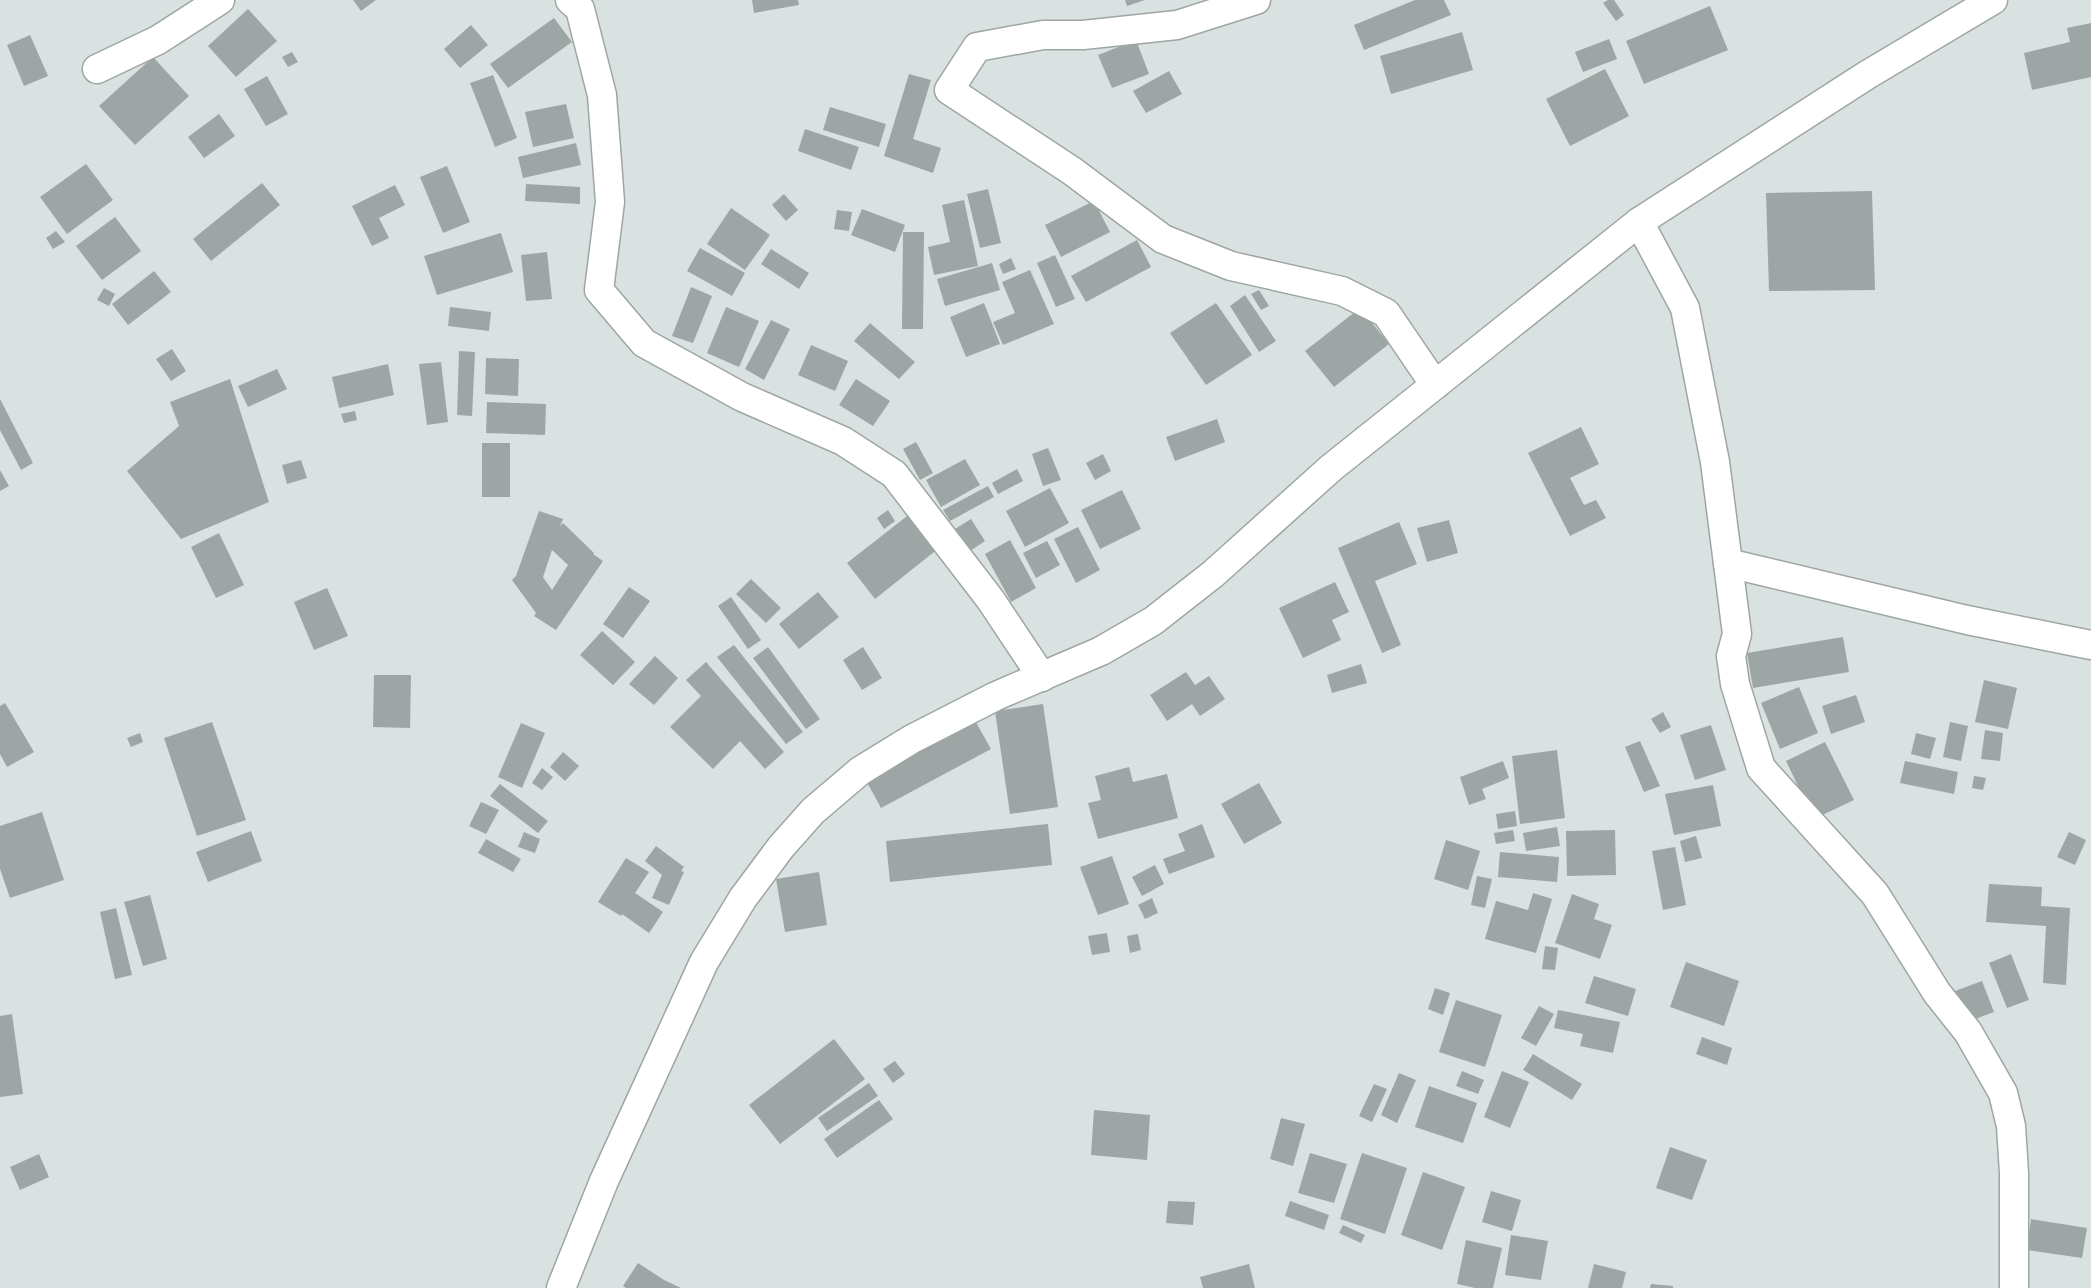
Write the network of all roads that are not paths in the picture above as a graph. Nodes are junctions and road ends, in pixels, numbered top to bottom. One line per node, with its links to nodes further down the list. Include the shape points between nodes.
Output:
1 (220, 0): 5 (street, via 158,40)
2 (570, 0): 10 (street, via 580,9 602,95 610,202 598,290 644,343 742,397 842,441 894,474 990,599)
3 (1256, 0): 7 (street, via 1177,25 1043,35 977,47 950,90 1072,171 1163,239 1231,266 1342,291 1386,313)
4 (1993, 0): 6 (street)
5 (97, 69)
6 (1639, 222): 7 (street); 8 (street, via 1685,309 1715,462)
7 (1435, 385): 10 (street, via 1153,621)
8 (1728, 563): 9 (street); 12 (street, via 1737,634 1731,656 1735,684 1761,768 1875,894 1937,993 1968,1032 2003,1093 2014,1173)
9 (2091, 645)
10 (1042, 677): 11 (street, via 923,733 860,771 813,811 781,847 704,962 604,1181)
11 (561, 1288)
12 (2014, 1288)

